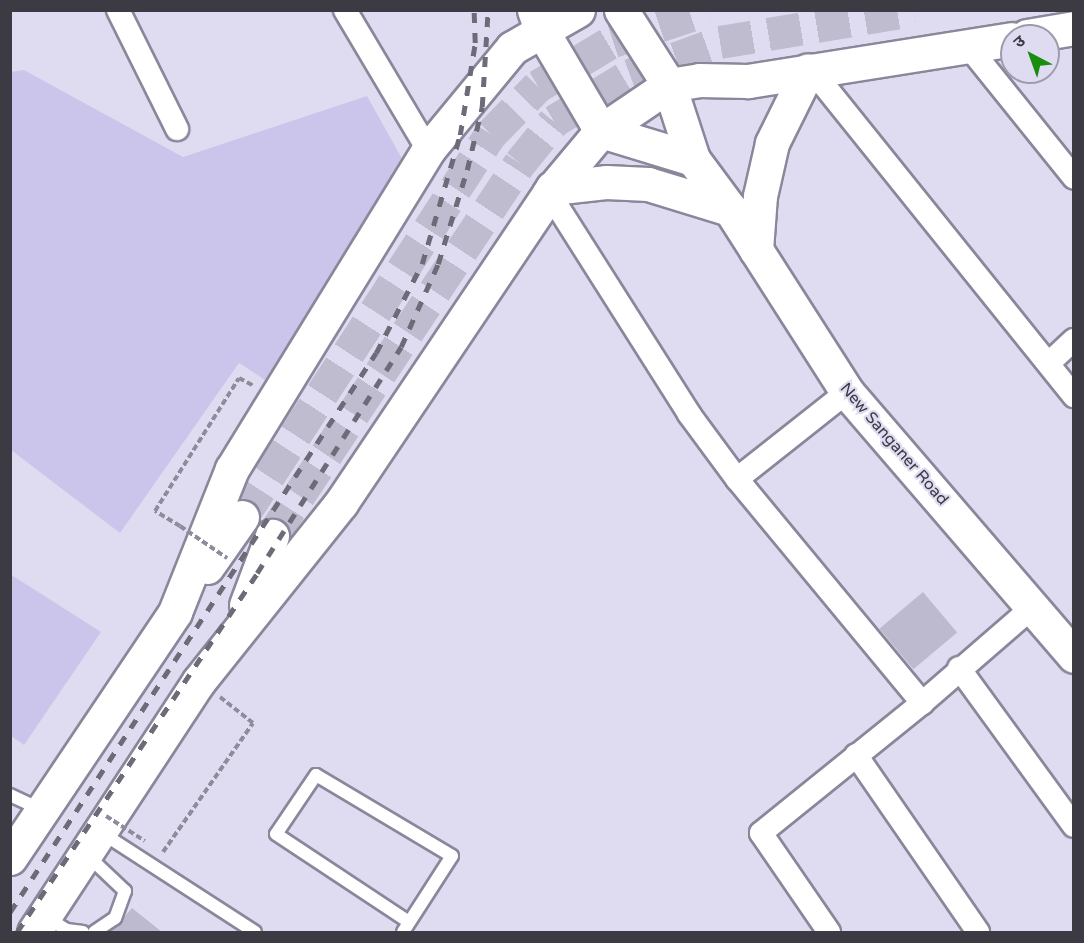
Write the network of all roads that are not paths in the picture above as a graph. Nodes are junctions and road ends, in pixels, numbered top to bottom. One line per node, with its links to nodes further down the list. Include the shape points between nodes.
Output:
1 (118, 10): 10 (street)
2 (345, 10): 12 (street)
3 (578, 10): 5 (main road)
4 (621, 10): 9 (main road, New Sanganer Road)
5 (537, 20): 11 (main road); 12 (main road, via 453,115)
6 (1000, 41): 7 (main road)
7 (968, 46): 8 (main road); 14 (street)
8 (810, 69): 9 (main road, via 748,81 699,80); 17 (main road, via 772,143 760,196); 19 (street, via 941,236)
9 (669, 85): 11 (main road); 13 (main road, New Sanganer Road)
10 (177, 129)
11 (602, 131): 13 (main road); 15 (main road)
12 (428, 150): 26 (main road, via 231,469)
13 (693, 159): 16 (main road, New Sanganer Road)
14 (1074, 178)
15 (550, 190): 16 (main road, via 606,182 648,184); 22 (street, via 689,414); 27 (main road, via 341,503)
16 (730, 209): 17 (main road, New Sanganer Road)
17 (756, 250): 20 (main road, New Sanganer Road)
18 (1074, 340): 19 (street)
19 (1049, 363): 21 (street)
20 (847, 392): 22 (street); 25 (main road, New Sanganer Road)
21 (1074, 396)
22 (737, 479): 30 (street)
23 (242, 517): 26 (main road)
24 (272, 536): 27 (main road)
25 (1033, 607): 28 (main road, New Sanganer Road); 29 (street)
26 (174, 612): 33 (main road)
27 (236, 632): 35 (main road, via 199,681)
28 (1074, 656)
29 (959, 668): 30 (street); 34 (street)
30 (922, 703): 31 (street)
31 (856, 755): 42 (street, via 761,833); 43 (street)
32 (10, 795): 33 (lane)
33 (42, 810): 36 (main road)
34 (1074, 826)
35 (99, 835): 37 (main road); 40 (lane, via 125,891 115,918); 41 (lane)
36 (10, 858)
37 (40, 925): 39 (lane)
38 (406, 927): 38 (lane, via 452,856 316,775 276,834)
39 (83, 933)
40 (94, 933)
41 (255, 933)
42 (829, 933)
43 (978, 933)

